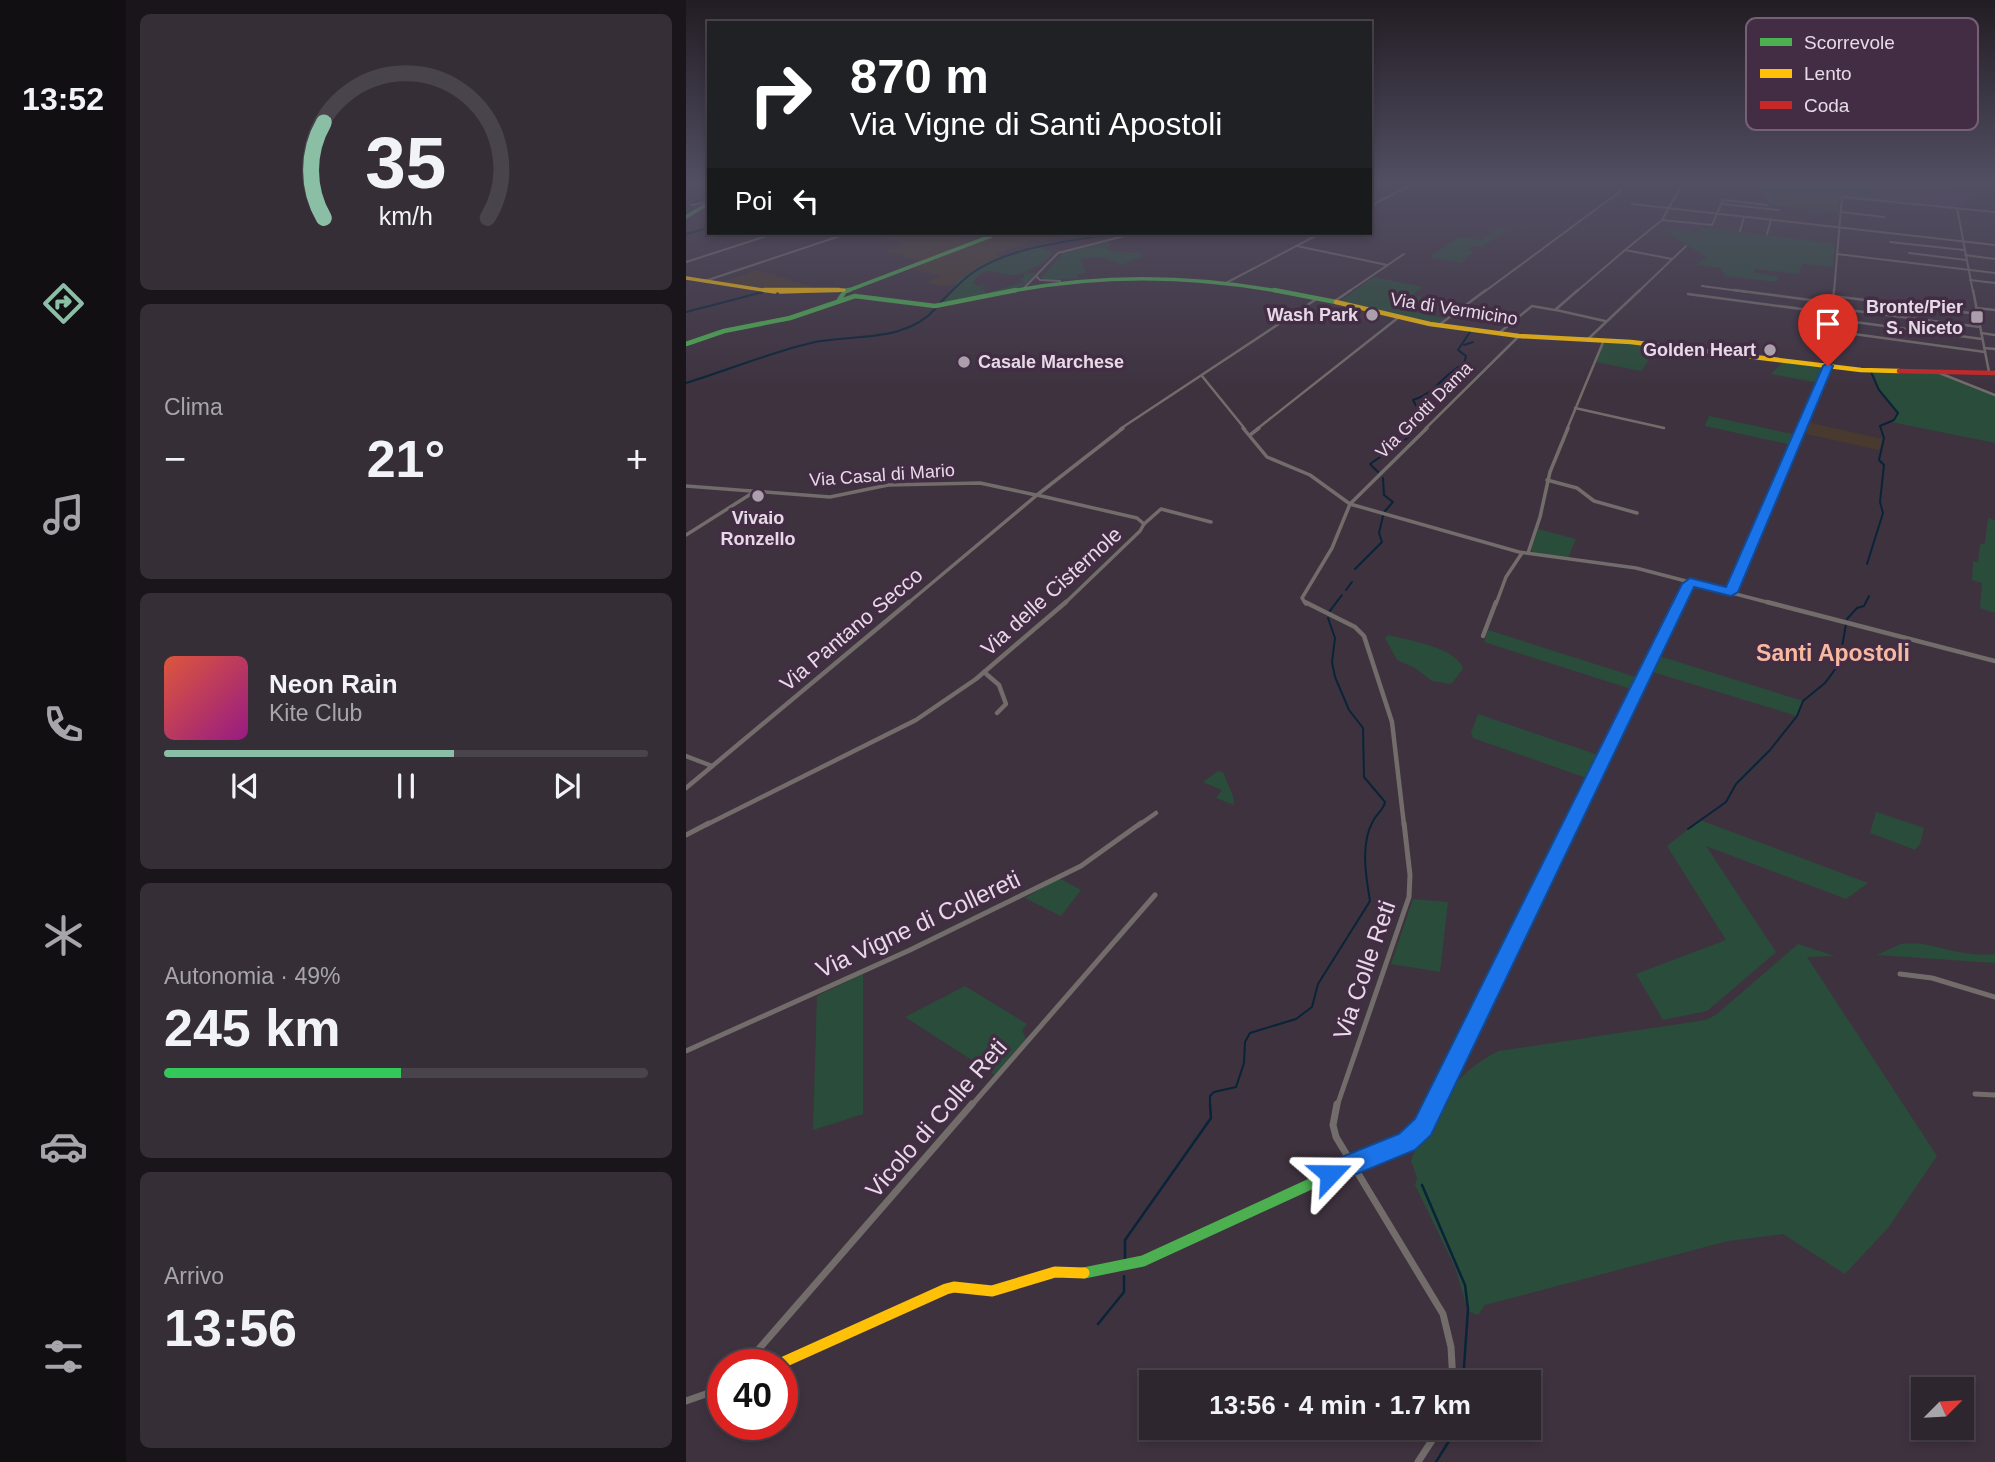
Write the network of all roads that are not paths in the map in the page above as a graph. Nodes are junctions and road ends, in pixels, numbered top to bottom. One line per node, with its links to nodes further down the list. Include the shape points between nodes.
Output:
1 (719, 251): 19 (street)
2 (794, 251): 26 (street)
3 (958, 251): 30 (main road)
4 (1063, 251): 24 (street, via 1050,259)
5 (1287, 251): 28 (street)
6 (1322, 251): 20 (street)
7 (1539, 251): 46 (street)
8 (1624, 251): 39 (street)
9 (1631, 251): 16 (street)
10 (1680, 251): 16 (street)
11 (1964, 251): 15 (street)
12 (1909, 253): 18 (street)
13 (1404, 254): 20 (street)
14 (1837, 254): 21 (street); 33 (street)
15 (1965, 255): 17 (street); 18 (street)
16 (1672, 259): 45 (street)
17 (1995, 259)
18 (1966, 260): 21 (street)
19 (686, 262)
20 (1387, 265): 35 (street)
21 (1968, 270): 22 (street); 25 (street)
22 (1995, 273)
23 (686, 278): 26 (main road)
24 (1035, 280): 28 (main road, Via di Vermicino, via 1131,278); 30 (main road, Via di Vermicino, via 1024,288 935,306)
25 (1970, 280): 27 (street); 38 (street)
26 (704, 281): 32 (main road, via 776,292)
27 (1995, 283)
28 (1224, 284): 34 (main road, Via di Vermicino)
29 (1702, 286): 36 (street)
30 (866, 292): 32 (main road); 32 (main road, Via di Vermicino)
31 (1688, 294): 41 (street)
32 (842, 295): 56 (main road, via 790,318)
33 (1833, 296): 36 (street); 42 (street)
34 (1319, 297): 35 (main road, Via di Vermicino); 62 (street)
35 (1335, 301): 43 (main road, Via di Vermicino)
36 (1833, 303): 37 (street)
37 (1833, 308): 41 (street); 47 (street)
38 (1976, 308): 40 (street); 42 (street)
39 (1555, 310): 45 (street); 49 (street, via 1531,306)
40 (1995, 310)
41 (1832, 313): 44 (street)
42 (1978, 314): 47 (street)
43 (1399, 317): 46 (main road, Via di Vermicino); 66 (street)
44 (1832, 319): 48 (street); 53 (street)
45 (1606, 321): 54 (street)
46 (1439, 325): 49 (main road, Via di Vermicino)
47 (1980, 327): 50 (street)
48 (1832, 331): 58 (street); 59 (street)
49 (1499, 333): 52 (main road, Via di Vermicino)
50 (1981, 333): 51 (street); 53 (street)
51 (1995, 335)
52 (1520, 336): 54 (main road, Via di Vermicino); 71 (street, Via Grotti Dama)
53 (1982, 339): 58 (street)
54 (1587, 340): 55 (main road, Via di Vermicino)
55 (1604, 340): 59 (main road, Via di Vermicino); 64 (street)
56 (686, 344)
57 (1995, 349): 58 (street)
58 (1984, 350): 61 (street)
59 (1828, 366): 60 (main road, Via di Vermicino); 78 (street)
60 (1936, 372): 61 (main road, Via di Vermicino); 63 (street)
61 (1992, 372)
62 (1202, 376): 66 (street); 70 (street, via 1101,442)
63 (1995, 395)
64 (1576, 408): 65 (street); 67 (street)
65 (1664, 428)
66 (1250, 435): 71 (street, via 1271,460 1308,474)
67 (1548, 480): 72 (street, via 1577,488 1594,501); 76 (street, via 1541,515)
68 (686, 486): 69 (street, Via Casal di Mario)
69 (755, 491): 70 (street, Via Casal di Mario, via 830,497 888,485 980,483); 75 (street)
70 (1037, 495): 74 (street, Via delle Cisternole, via 1138,518); 84 (street, Via Pantano Secco)
71 (1350, 504): 76 (street); 94 (street, Via Colle Reti, via 1331,551 1302,599 1364,636 1392,722 1410,881 1401,925 1333,1119 1334,1134)
72 (1637, 513)
73 (1211, 522): 74 (street, via 1161,509)
74 (1144, 524): 81 (street, Via delle Cisternole, via 1025,639)
75 (686, 535)
76 (1525, 553): 77 (street, via 1631,567); 79 (street, via 1506,577)
77 (1690, 582): 78 (street); 94 (main road, via 1424,1125 1407,1142)
78 (1731, 592): 80 (street)
79 (1483, 636)
80 (1995, 661)
81 (984, 672): 82 (street, via 1000,687 1006,701); 87 (street, Via delle Cisternole, via 916,720)
82 (997, 713)
83 (686, 756): 84 (street)
84 (712, 766): 85 (street, Via Pantano Secco)
85 (686, 788)
86 (1156, 813): 91 (street, Via Vigne di Collereti, via 1081,866)
87 (686, 835)
88 (1155, 895): 95 (street, Vicolo di Colle Reti)
89 (1900, 974): 90 (street, via 1937,979)
90 (1995, 997)
91 (686, 1051)
92 (1975, 1094): 93 (street)
93 (1995, 1095)
94 (1352, 1164): 96 (main road, via 1143,1261 1088,1273 1055,1272 992,1291 946,1289); 97 (street, Via Colle Reti, via 1441,1309)
95 (759, 1349)
96 (798, 1356)
97 (1452, 1370)
98 (707, 1394): 99 (street)
99 (686, 1401)
100 (1432, 1440): 101 (street)
101 (1418, 1462)

